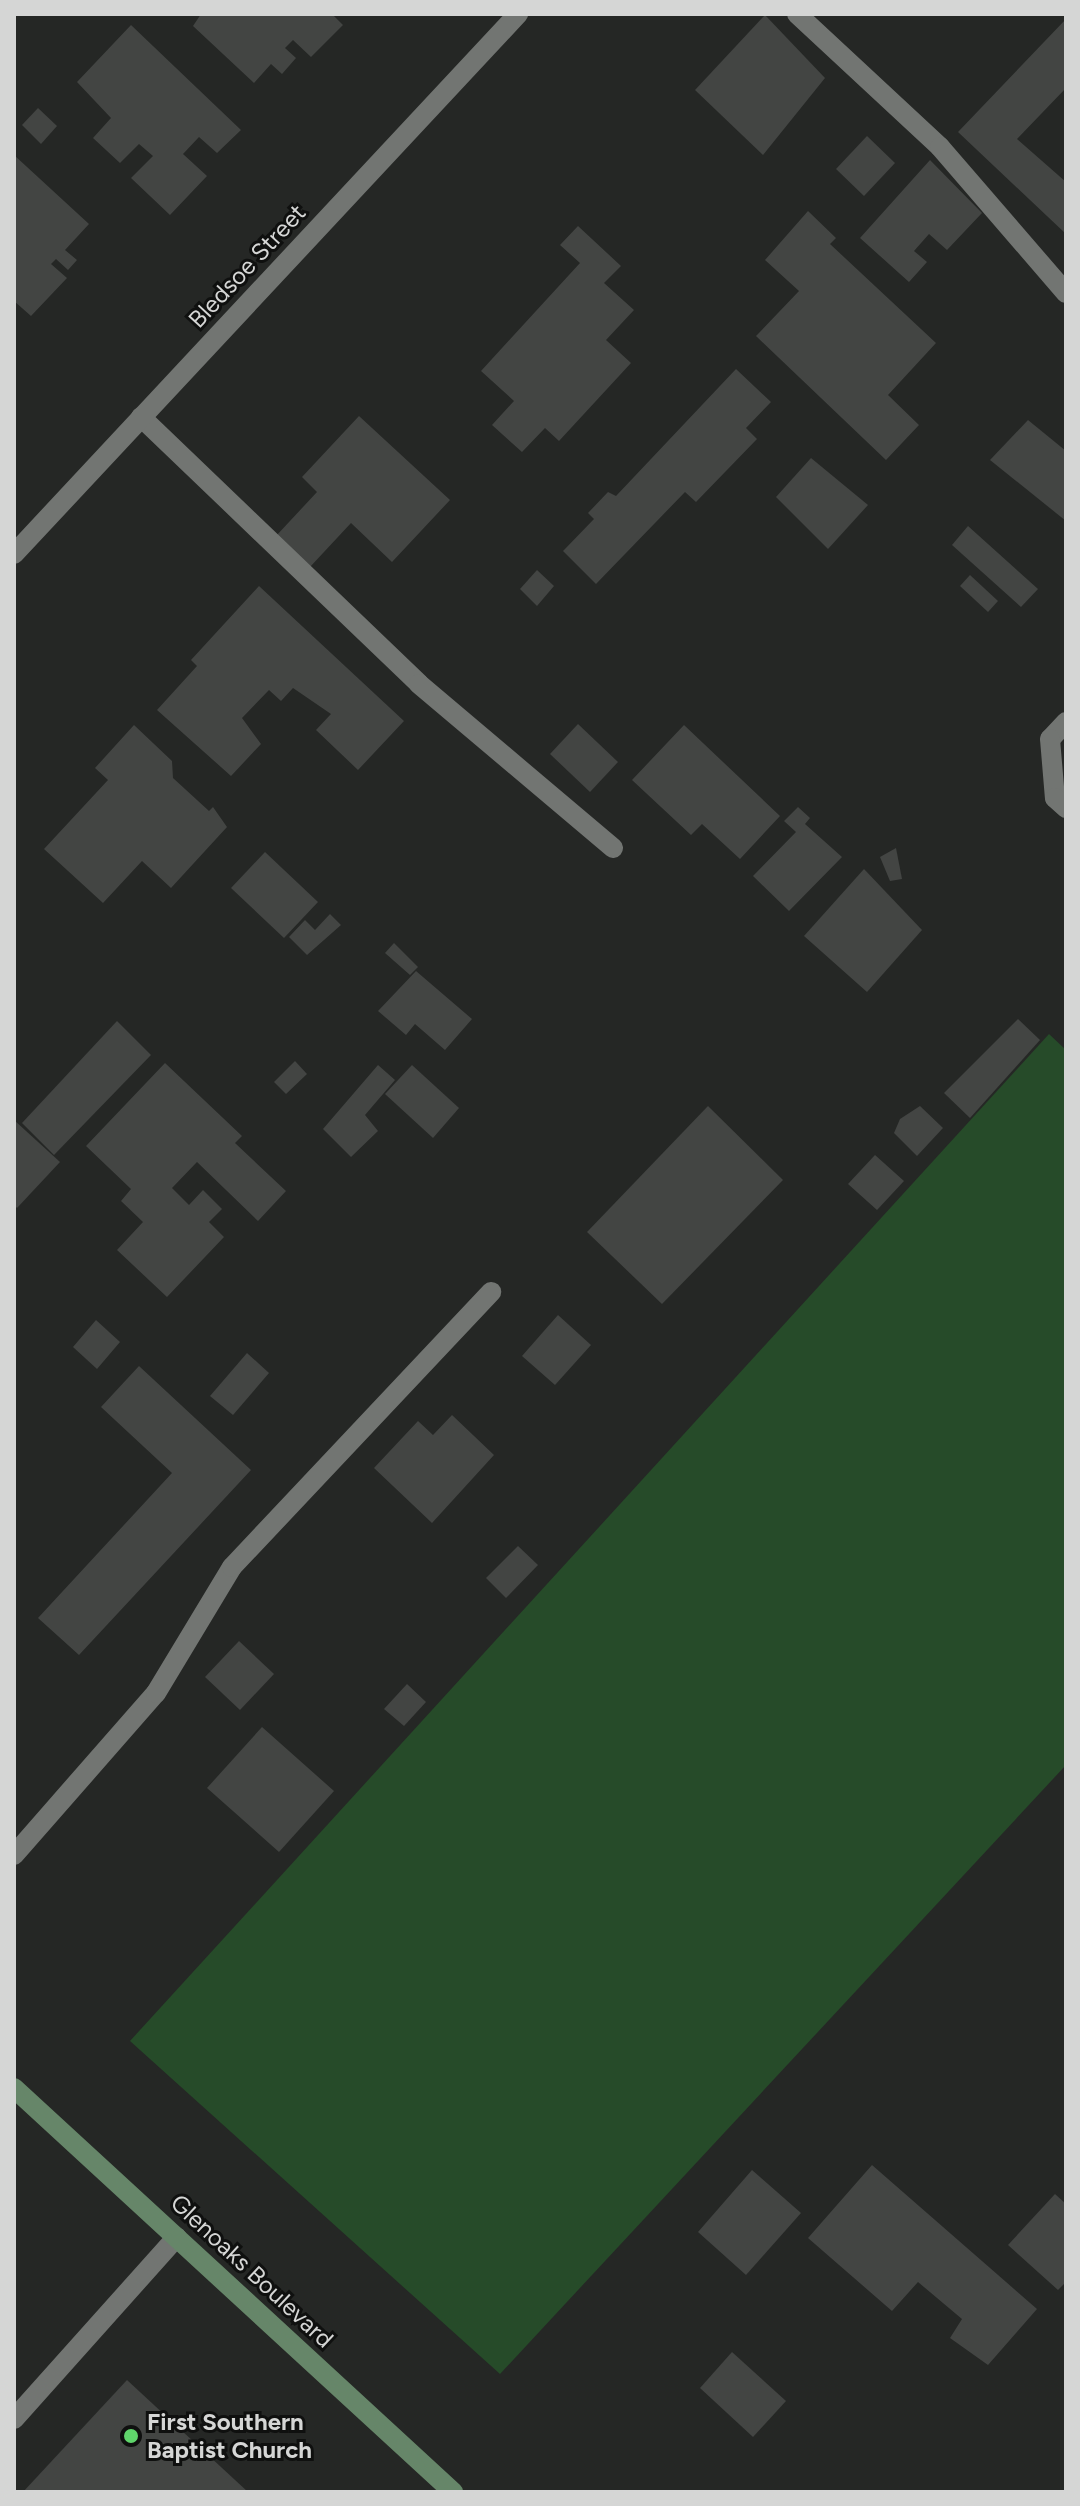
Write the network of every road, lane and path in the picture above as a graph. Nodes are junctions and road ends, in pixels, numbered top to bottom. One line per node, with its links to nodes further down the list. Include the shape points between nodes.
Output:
1 (518, 14): 4 (street, Bledsoe Street)
2 (797, 14): 3 (street, via 940,147)
3 (1066, 293)
4 (141, 417): 5 (street, Bledsoe Street); 8 (street, via 419,684)
5 (14, 554)
6 (1066, 722): 7 (street, via 1050,739 1055,798)
7 (1066, 808)
8 (613, 848)
9 (491, 1292): 10 (street, via 232,1567 156,1693)
10 (14, 1855)
11 (14, 2088): 12 (main road, Glenoaks Boulevard)
12 (177, 2237): 13 (street); 14 (main road, Glenoaks Boulevard)
13 (14, 2419)
14 (453, 2492)

